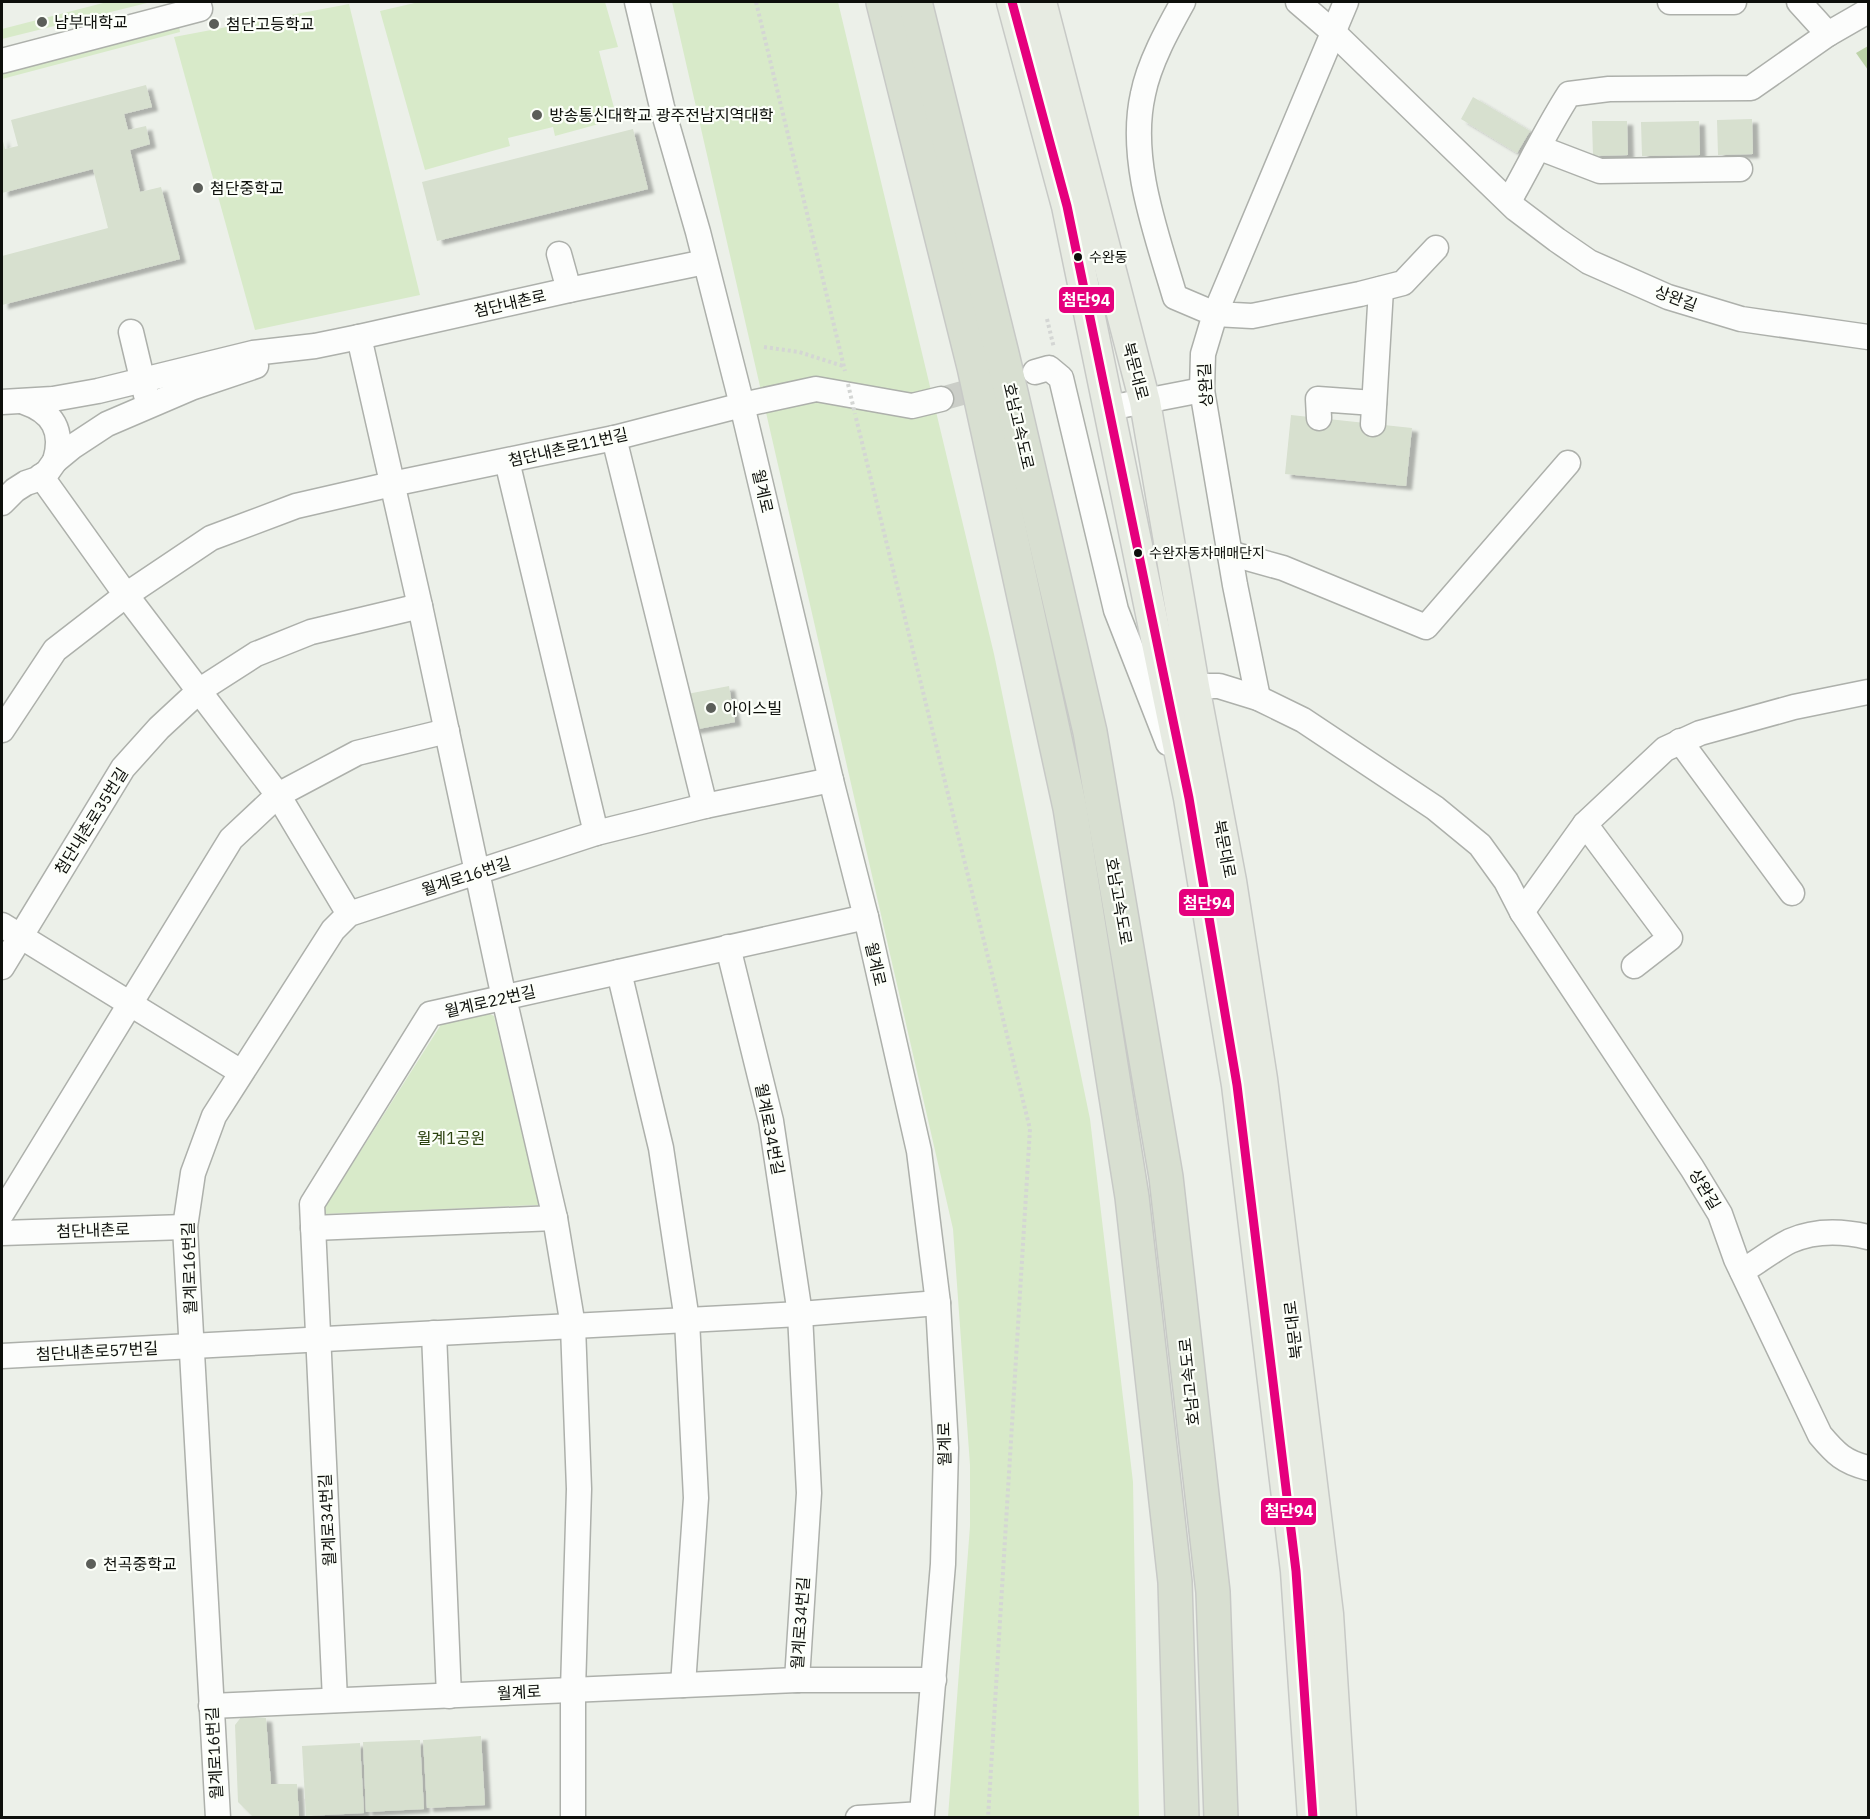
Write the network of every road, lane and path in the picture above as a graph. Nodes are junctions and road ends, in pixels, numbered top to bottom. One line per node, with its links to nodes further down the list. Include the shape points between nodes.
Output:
1 (637, 2): 24 (street, 월계로)
2 (756, 2): 34 (path)
3 (883, 2): 108 (highway, 호남고속도로, via 974,367 1070,808 1132,1197 1173,1558)
4 (915, 2): 33 (highway, 호남고속도로)
5 (936, 2): 33 (highway, via 984,206)
6 (1012, 2): 43 (main road, 북문대로, via 1067,206)
7 (1041, 2): 39 (main road, 북문대로)
8 (1183, 2): 27 (street, via 1143,93 1138,129 1141,159 1151,215 1175,297)
9 (1298, 2): 16 (street, 상완길)
10 (1346, 2): 16 (street, 상완길)
11 (1670, 2): 12 (street)
12 (1734, 2)
13 (1799, 2): 17 (street)
14 (199, 5): 18 (street)
15 (1869, 11): 17 (street)
16 (1333, 32): 21 (street, 상완길); 27 (street, 상완길)
17 (1828, 34): 19 (street, via 1751,88 1608,89 1569,94)
18 (2, 61)
19 (1540, 148): 20 (street, via 1600,171); 21 (street)
20 (1740, 169)
21 (1509, 201): 30 (street, 상완길, via 1589,262 1668,297 1741,319)
22 (1436, 248): 25 (street, via 1403,282)
23 (559, 254): 26 (street)
24 (705, 262): 26 (street, 첨단내촌로); 41 (street, 월계로)
25 (1381, 289): 27 (street, via 1252,316); 44 (street, via 1373,413)
26 (569, 290): 29 (street, 첨단내촌로)
27 (1215, 314): 37 (street, 상완길, via 1203,354)
28 (130, 332): 36 (street)
29 (359, 337): 31 (street, 첨단내촌로); 50 (street)
30 (1869, 337)
31 (315, 346): 36 (street, via 253,352); 42 (street)
32 (764, 347): 34 (path, via 799,352)
33 (1003, 358): 109 (highway, 호남고속도로, via 1090,732 1166,1177 1213,1592)
34 (844, 366): 107 (path, bridge, via 1030,1129)
35 (1035, 372): 64 (street, via 1049,368 1061,378 1116,610)
36 (143, 380): 40 (street, via 88,393); 42 (street)
37 (1202, 390): 39 (street); 52 (street, 상완길)
38 (941, 399): 41 (street, 첨단내촌로11번길, via 912,406 816,389)
39 (1145, 402): 43 (street); 55 (main road, 북문대로)
40 (9, 403): 48 (street, via 36,406 55,424 59,449)
41 (742, 405): 45 (street, 첨단내촌로11번길); 62 (street, 월계로)
42 (149, 406): 48 (street, via 107,424)
43 (1109, 408): 64 (main road, 북문대로)
44 (1335, 413)
45 (614, 438): 46 (street, 첨단내촌로11번길); 65 (street)
46 (507, 461): 50 (street, 첨단내촌로11번길); 67 (street)
47 (1568, 463): 52 (street, via 1426,627 1283,568)
48 (41, 473): 49 (street, via 13,483); 51 (street); 53 (street)
49 (2, 480)
50 (392, 484): 53 (street, 첨단내촌로11번길, via 296,507 211,538); 54 (street)
51 (2, 503)
52 (1229, 553): 58 (street, 상완길)
53 (126, 595): 56 (street); 59 (street, via 55,650)
54 (420, 606): 56 (street, via 311,632 256,654); 60 (street)
55 (1194, 686): 58 (street, 상완길, via 1218,686); 111 (main road, 북문대로, via 1232,881 1262,1079 1328,1614)
56 (200, 690): 63 (street); 73 (street, 첨단내촌로35번길, via 123,768)
57 (1869, 692): 61 (street, via 1794,706)
58 (1258, 698): 70 (street, 상완길, via 1303,720 1435,808 1480,845 1506,880)
59 (2, 730)
60 (447, 731): 63 (street, via 357,753); 68 (street)
61 (1680, 741): 66 (street, via 1665,749); 69 (street)
62 (831, 780): 65 (street, 월계로16번길); 72 (street, 월계로)
63 (278, 795): 71 (street); 79 (street, via 231,839)
64 (1189, 798): 110 (main road, 북문대로, via 1237,1085 1294,1559)
65 (705, 806): 67 (street, 월계로16번길)
66 (1585, 824): 70 (street); 75 (street, via 1670,938)
67 (596, 833): 68 (street, 월계로16번길)
68 (478, 872): 71 (street, 월계로16번길); 78 (street)
69 (1792, 893)
70 (1522, 912): 87 (street, 상완길, via 1692,1168 1720,1214)
71 (349, 914): 80 (street, 월계로16번길, via 333,930)
72 (866, 917): 74 (street, 월계로22번길); 88 (street, 월계로, via 919,1151)
73 (11, 931): 76 (street, 첨단내촌로35번길); 79 (street)
74 (728, 947): 77 (street, 월계로22번길); 89 (street, 월계로34번길, via 771,1120)
75 (1634, 966)
76 (2, 967)
77 (619, 972): 78 (street, 월계로22번길); 90 (street, via 661,1148)
78 (504, 998): 82 (street); 84 (street, 월계로22번길, via 430,1014 312,1204)
79 (130, 1004): 80 (street); 81 (street)
80 (241, 1072): 83 (street, 월계로16번길, via 214,1116 193,1173)
81 (2, 1213)
82 (555, 1218): 84 (street); 91 (street)
83 (185, 1227): 85 (street, 첨단내촌로); 94 (street, 월계로16번길)
84 (313, 1228): 93 (street, 월계로22번길)
85 (2, 1233)
86 (1869, 1237): 87 (street, via 1845,1232 1815,1234 1791,1241)
87 (1742, 1271): 96 (street, 상완길, via 1820,1435 1847,1462)
88 (938, 1303): 89 (street); 98 (street, 월계로, via 946,1448 944,1564)
89 (800, 1314): 90 (street); 97 (street, 월계로34번길, via 809,1493)
90 (687, 1320): 91 (street); 99 (street, via 696,1498)
91 (573, 1326): 92 (street); 100 (street, via 579,1489)
92 (434, 1333): 93 (street); 101 (street)
93 (318, 1339): 94 (street); 102 (street, 월계로34번길)
94 (193, 1346): 95 (street, 첨단내촌로57번길); 103 (street, 월계로16번길)
95 (2, 1356)
96 (1869, 1468)
97 (797, 1680): 98 (street, 월계로); 99 (street, 월계로)
98 (934, 1680): 106 (street, 월계로, via 922,1814)
99 (683, 1685): 100 (street, 월계로)
100 (573, 1690): 101 (street, 월계로); 105 (street)
101 (449, 1695): 102 (street, 월계로)
102 (335, 1701): 103 (street, 월계로)
103 (211, 1706): 104 (street, 월계로16번길)
104 (218, 1818)
105 (573, 1818)
106 (858, 1818)
107 (988, 1818)
108 (1182, 1818)
109 (1221, 1818)
110 (1313, 1818)
111 (1341, 1818)

